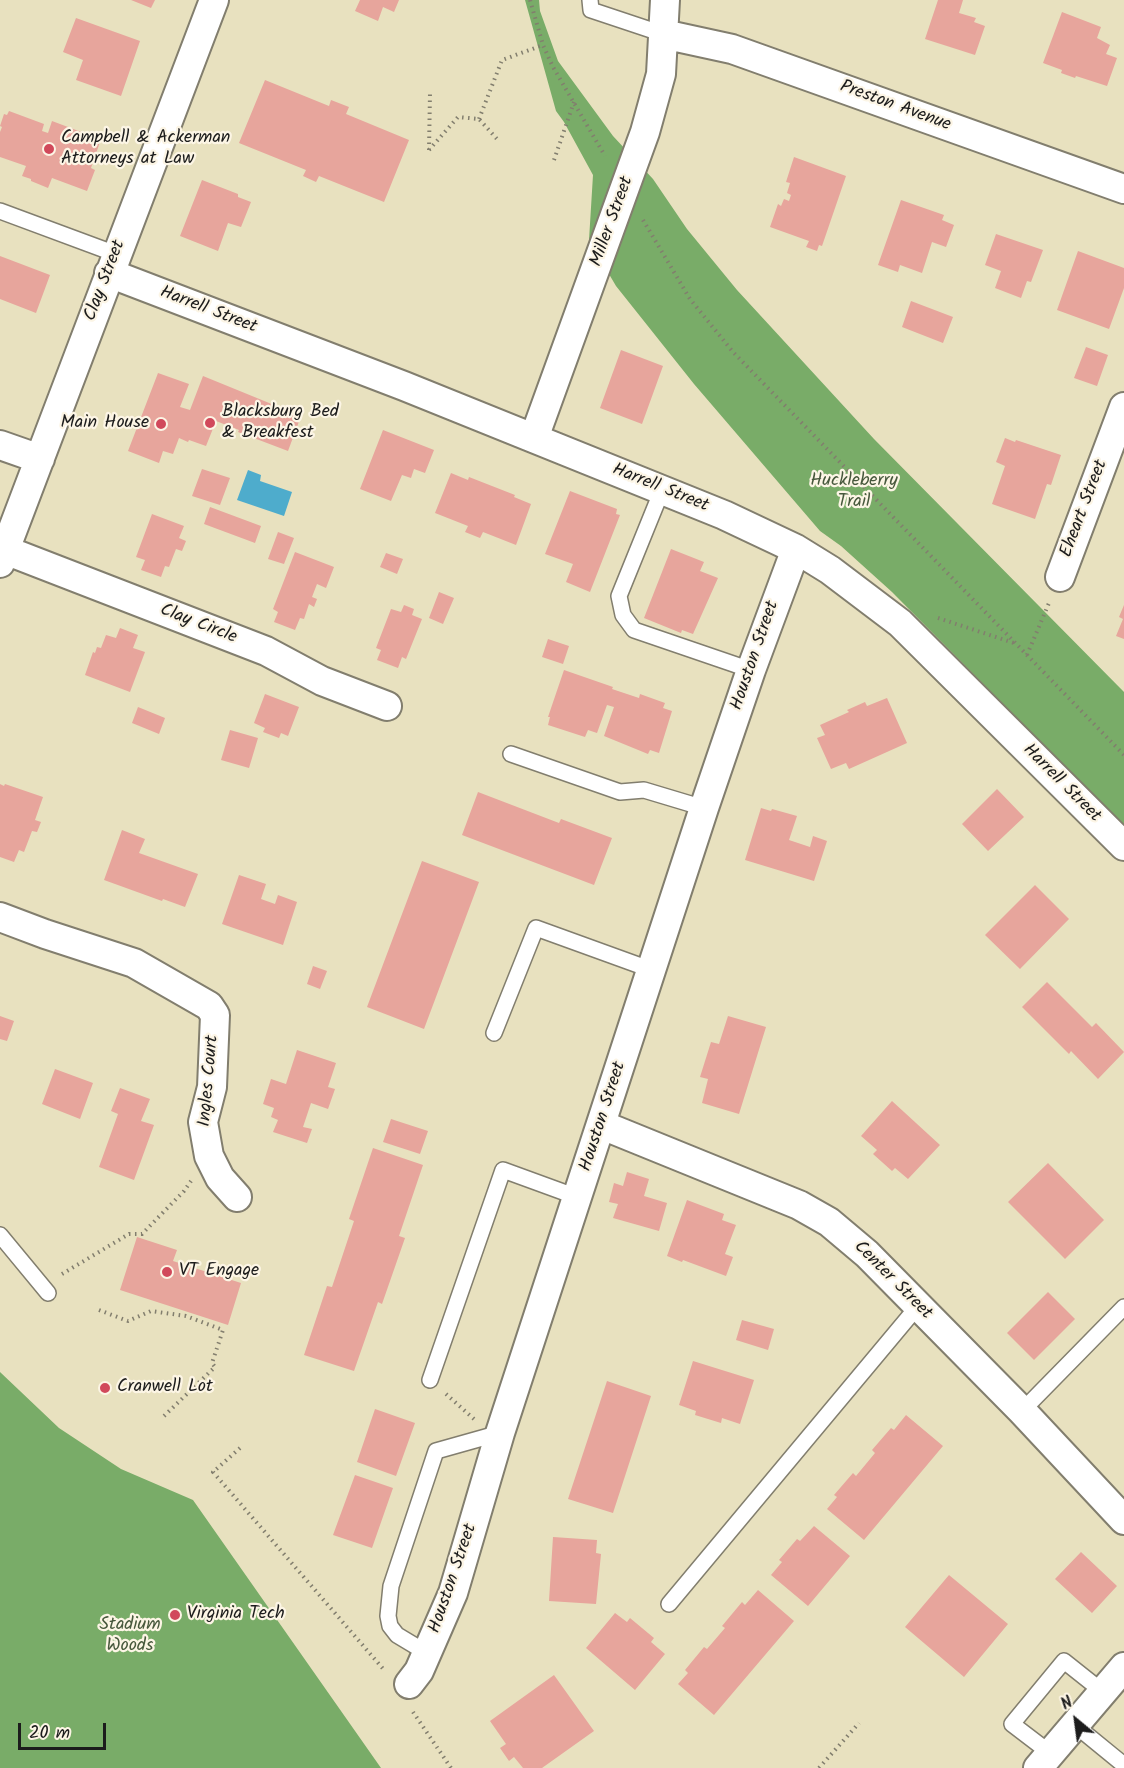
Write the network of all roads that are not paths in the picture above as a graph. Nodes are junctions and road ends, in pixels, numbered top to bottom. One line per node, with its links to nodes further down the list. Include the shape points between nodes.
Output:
1 (214, 0): 7 (street, Clay Street)
2 (590, 0): 4 (lane, via 591,10)
3 (665, 0): 4 (street, Miller Street)
4 (663, 34): 5 (street, Preston Avenue, via 732,49); 9 (street, Miller Street, via 661,74 645,132)
5 (1124, 189)
6 (0, 211): 7 (lane)
7 (113, 263): 9 (street, Harrell Street); 11 (street, Clay Street)
8 (1124, 408): 15 (street, Eheart Street)
9 (534, 438): 12 (street, Harrell Street)
10 (0, 445): 11 (street)
11 (40, 459): 14 (street, Clay Street)
12 (662, 490): 13 (street, Harrell Street); 16 (lane, via 619,596 623,615 634,630)
13 (796, 549): 16 (street, Houston Street); 20 (street, Harrell Street, via 900,623)
14 (2, 556): 17 (street, Clay Circle, via 266,651 322,681)
15 (1060, 577)
16 (751, 670): 19 (street, Houston Street)
17 (387, 706)
18 (511, 754): 19 (lane, via 620,792 645,790)
19 (704, 808): 22 (street, Houston Street)
20 (1124, 846)
21 (0, 917): 25 (street, Ingles Court, via 134,963 209,1006 215,1015 212,1087 203,1122 209,1156 220,1178)
22 (652, 970): 23 (lane, via 536,928); 24 (street, Houston Street)
23 (494, 1033)
24 (602, 1125): 26 (street, Houston Street); 29 (street, Center Street, via 765,1190 822,1219 845,1234)
25 (237, 1197)
26 (577, 1197): 31 (lane, via 503,1170); 33 (street, Houston Street)
27 (0, 1235): 28 (lane)
28 (48, 1293)
29 (918, 1306): 32 (street, Center Street); 35 (lane)
30 (1124, 1307): 32 (lane)
31 (430, 1380)
32 (1022, 1411): 34 (street, Center Street)
33 (500, 1433): 36 (street, Houston Street, via 453,1593); 36 (lane, via 436,1451 391,1586 390,1626 397,1635)
34 (1124, 1520)
35 (669, 1604)
36 (427, 1653): 38 (street, Houston Street, via 419,1671)
37 (1124, 1666): 39 (street)
38 (401, 1687)
39 (1103, 1692): 40 (street); 41 (lane, via 1064,1661 1012,1724)
40 (1075, 1725): 41 (street); 42 (lane)
41 (1048, 1763)
42 (1124, 1765)

